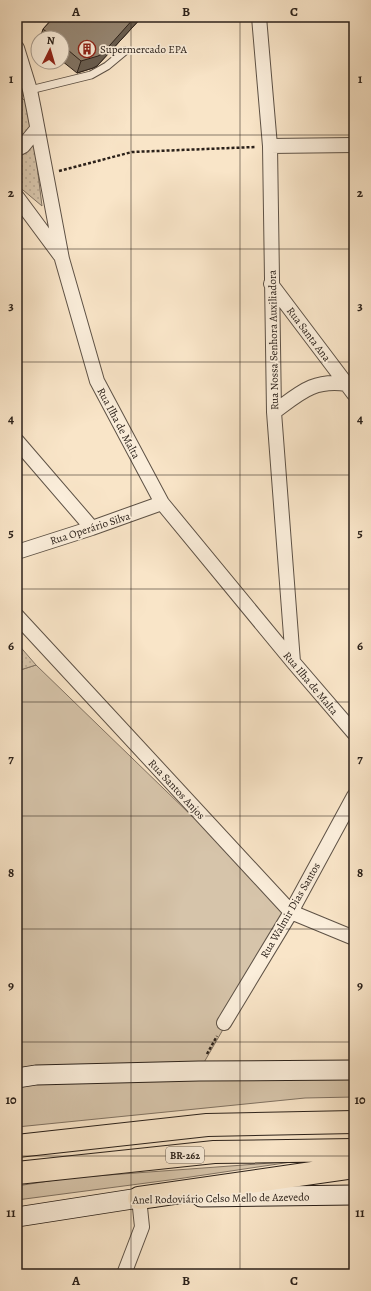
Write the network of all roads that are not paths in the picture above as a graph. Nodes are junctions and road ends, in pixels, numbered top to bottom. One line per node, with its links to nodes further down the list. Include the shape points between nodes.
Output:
1 (259, 17): 8 (street, Rua Nossa Senhora Auxiliadora)
2 (17, 48): 5 (street, Rua Ilha de Malta)
3 (125, 51): 5 (lane, via 91,75)
4 (17, 80): 5 (street)
5 (30, 90): 6 (street, Rua Ilha de Malta)
6 (38, 129): 9 (street); 11 (street, Rua Ilha de Malta)
7 (354, 145): 8 (street)
8 (270, 146): 12 (street, Rua Nossa Senhora Auxiliadora)
9 (17, 149)
10 (17, 196): 11 (street)
11 (62, 259): 16 (street, Rua Ilha de Malta, via 97,381)
12 (271, 284): 13 (street, Rua Santa Ana); 14 (street, Rua Nossa Senhora Auxiliadora)
13 (350, 389): 14 (street, Rua Santa Ana, via 334,382 320,383 303,391)
14 (274, 412): 20 (street, Rua Nossa Senhora Auxiliadora)
15 (17, 441): 17 (street)
16 (162, 503): 17 (street, Rua Operário Silva); 20 (street, Rua Ilha de Malta)
17 (92, 528): 18 (street, Rua Operário Silva)
18 (17, 552)
19 (17, 616): 23 (street, Rua Santos Anjos)
20 (293, 662): 21 (street, Rua Ilha de Malta)
21 (354, 733)
22 (354, 796): 23 (street, Rua Walmir Dias Santos)
23 (290, 912): 24 (street, Rua Santos Anjos); 25 (street, Rua Walmir Dias Santos)
24 (354, 938)
25 (224, 1023)
26 (354, 1070): 27 (main road, via 199,1071 36,1075)
27 (17, 1078)
28 (354, 1122): 29 (highway, via 208,1125)
29 (17, 1146)
30 (354, 1150): 32 (highway, BR-262, via 214,1152)
31 (354, 1167): 34 (highway)
32 (17, 1173)
33 (354, 1195): 34 (main road, Anel Rodoviário Celso Mello de Azevedo)
34 (139, 1198): 35 (main road, Anel Rodoviário Celso Mello de Azevedo); 36 (street, via 142,1227)
35 (17, 1218)
36 (124, 1274)

